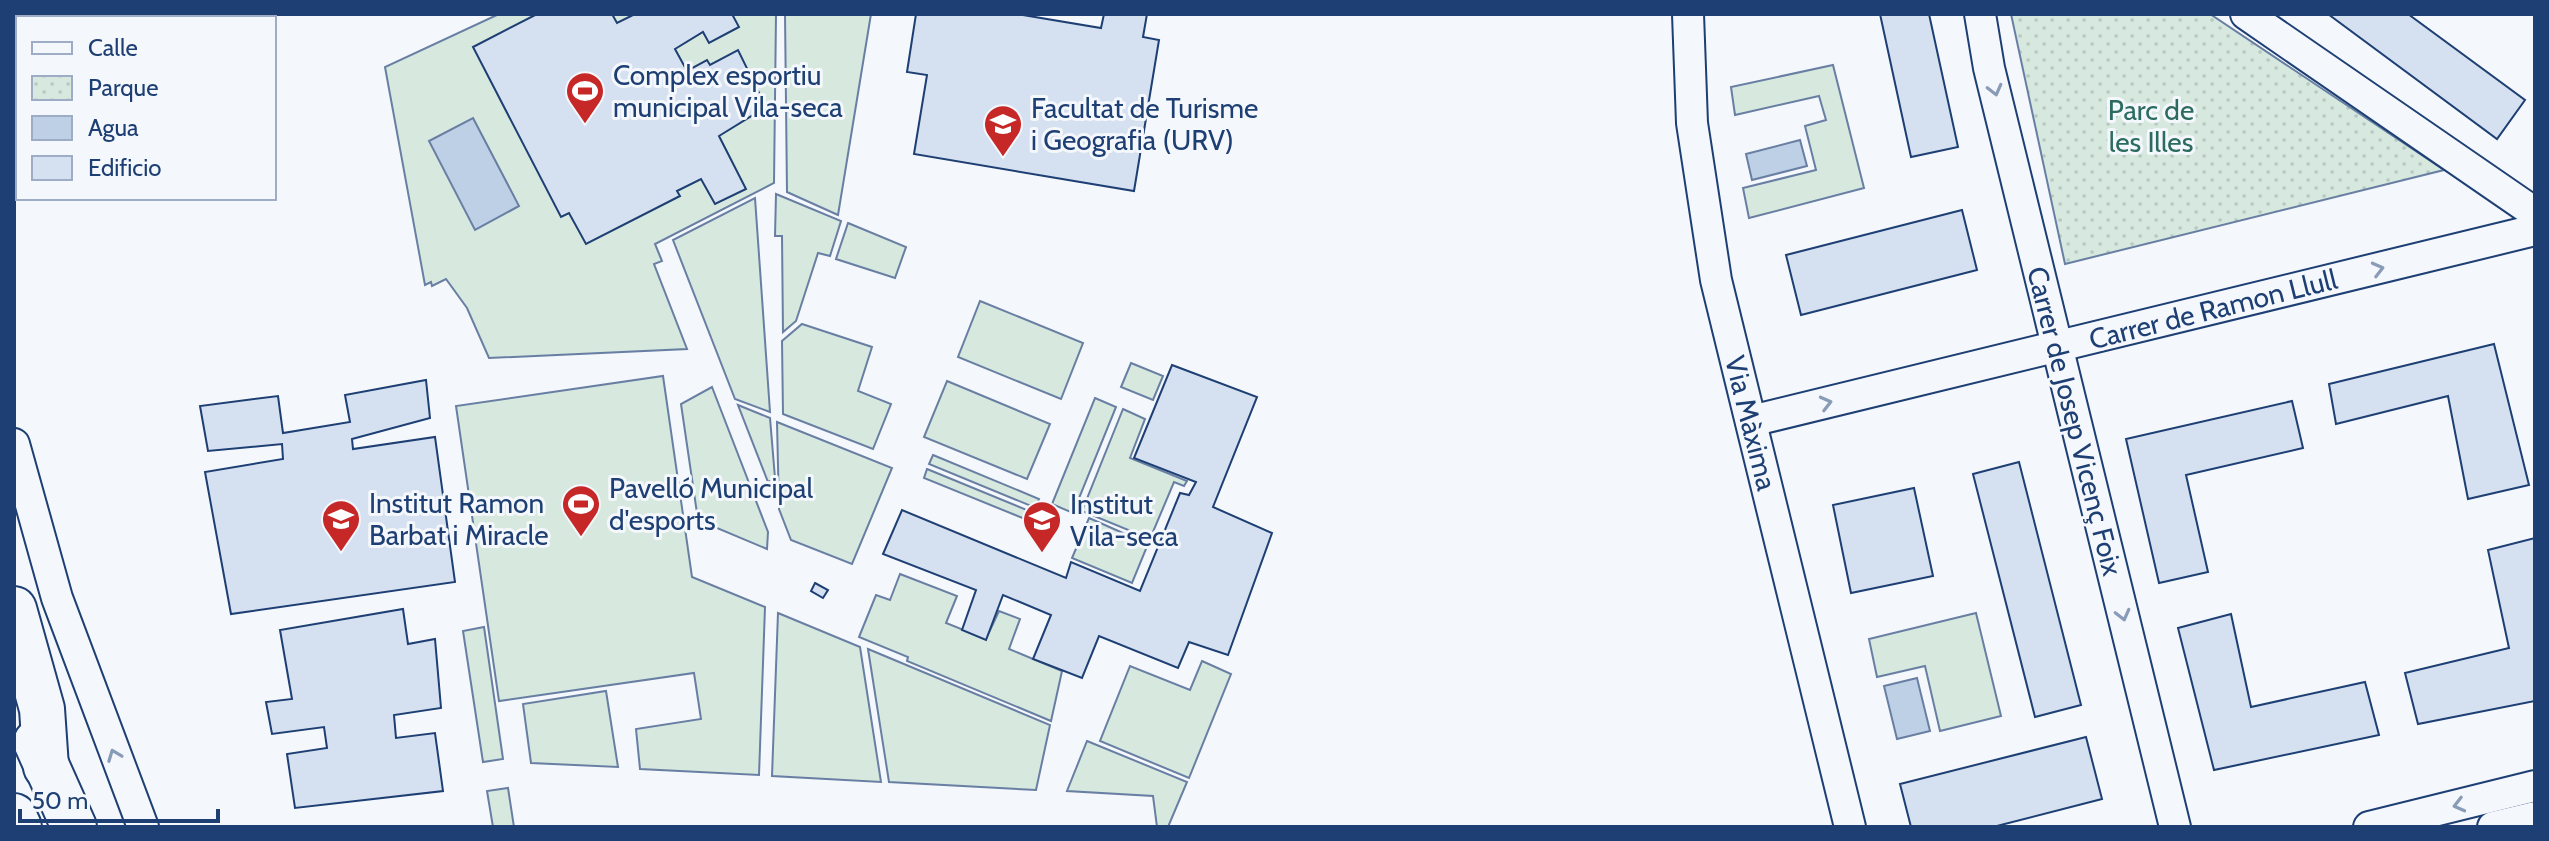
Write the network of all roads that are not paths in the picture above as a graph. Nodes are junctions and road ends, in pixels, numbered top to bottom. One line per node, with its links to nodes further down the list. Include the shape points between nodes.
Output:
1 (1688, 14): 7 (street, Via Màxima, via 1692,123 1716,280)
2 (1980, 14): 6 (street, Carrer de Josep Vicenç Foix, one-way to 6)
3 (2246, 14): 4 (street)
4 (2535, 213)
5 (2535, 230): 6 (street, Carrer de Ramon Llull, one-way to 5)
6 (2057, 347): 7 (street, Carrer de Ramon Llull, one-way to 6); 19 (street, Carrer de Josep Vicenç Foix, one-way to 19)
7 (1751, 421): 18 (street, Via Màxima)
8 (14, 444): 17 (street, one-way to 8, via 57,598)
9 (14, 609): 11 (highway, via 42,709)
10 (14, 682): 11 (highway)
11 (46, 767): 16 (highway)
12 (2535, 786): 20 (street, one-way to 20)
13 (14, 816): 15 (highway)
14 (2535, 817): 21 (street)
15 (19, 827)
16 (74, 827)
17 (143, 827)
18 (1850, 827)
19 (2175, 827)
20 (2369, 827)
21 (2493, 827)

